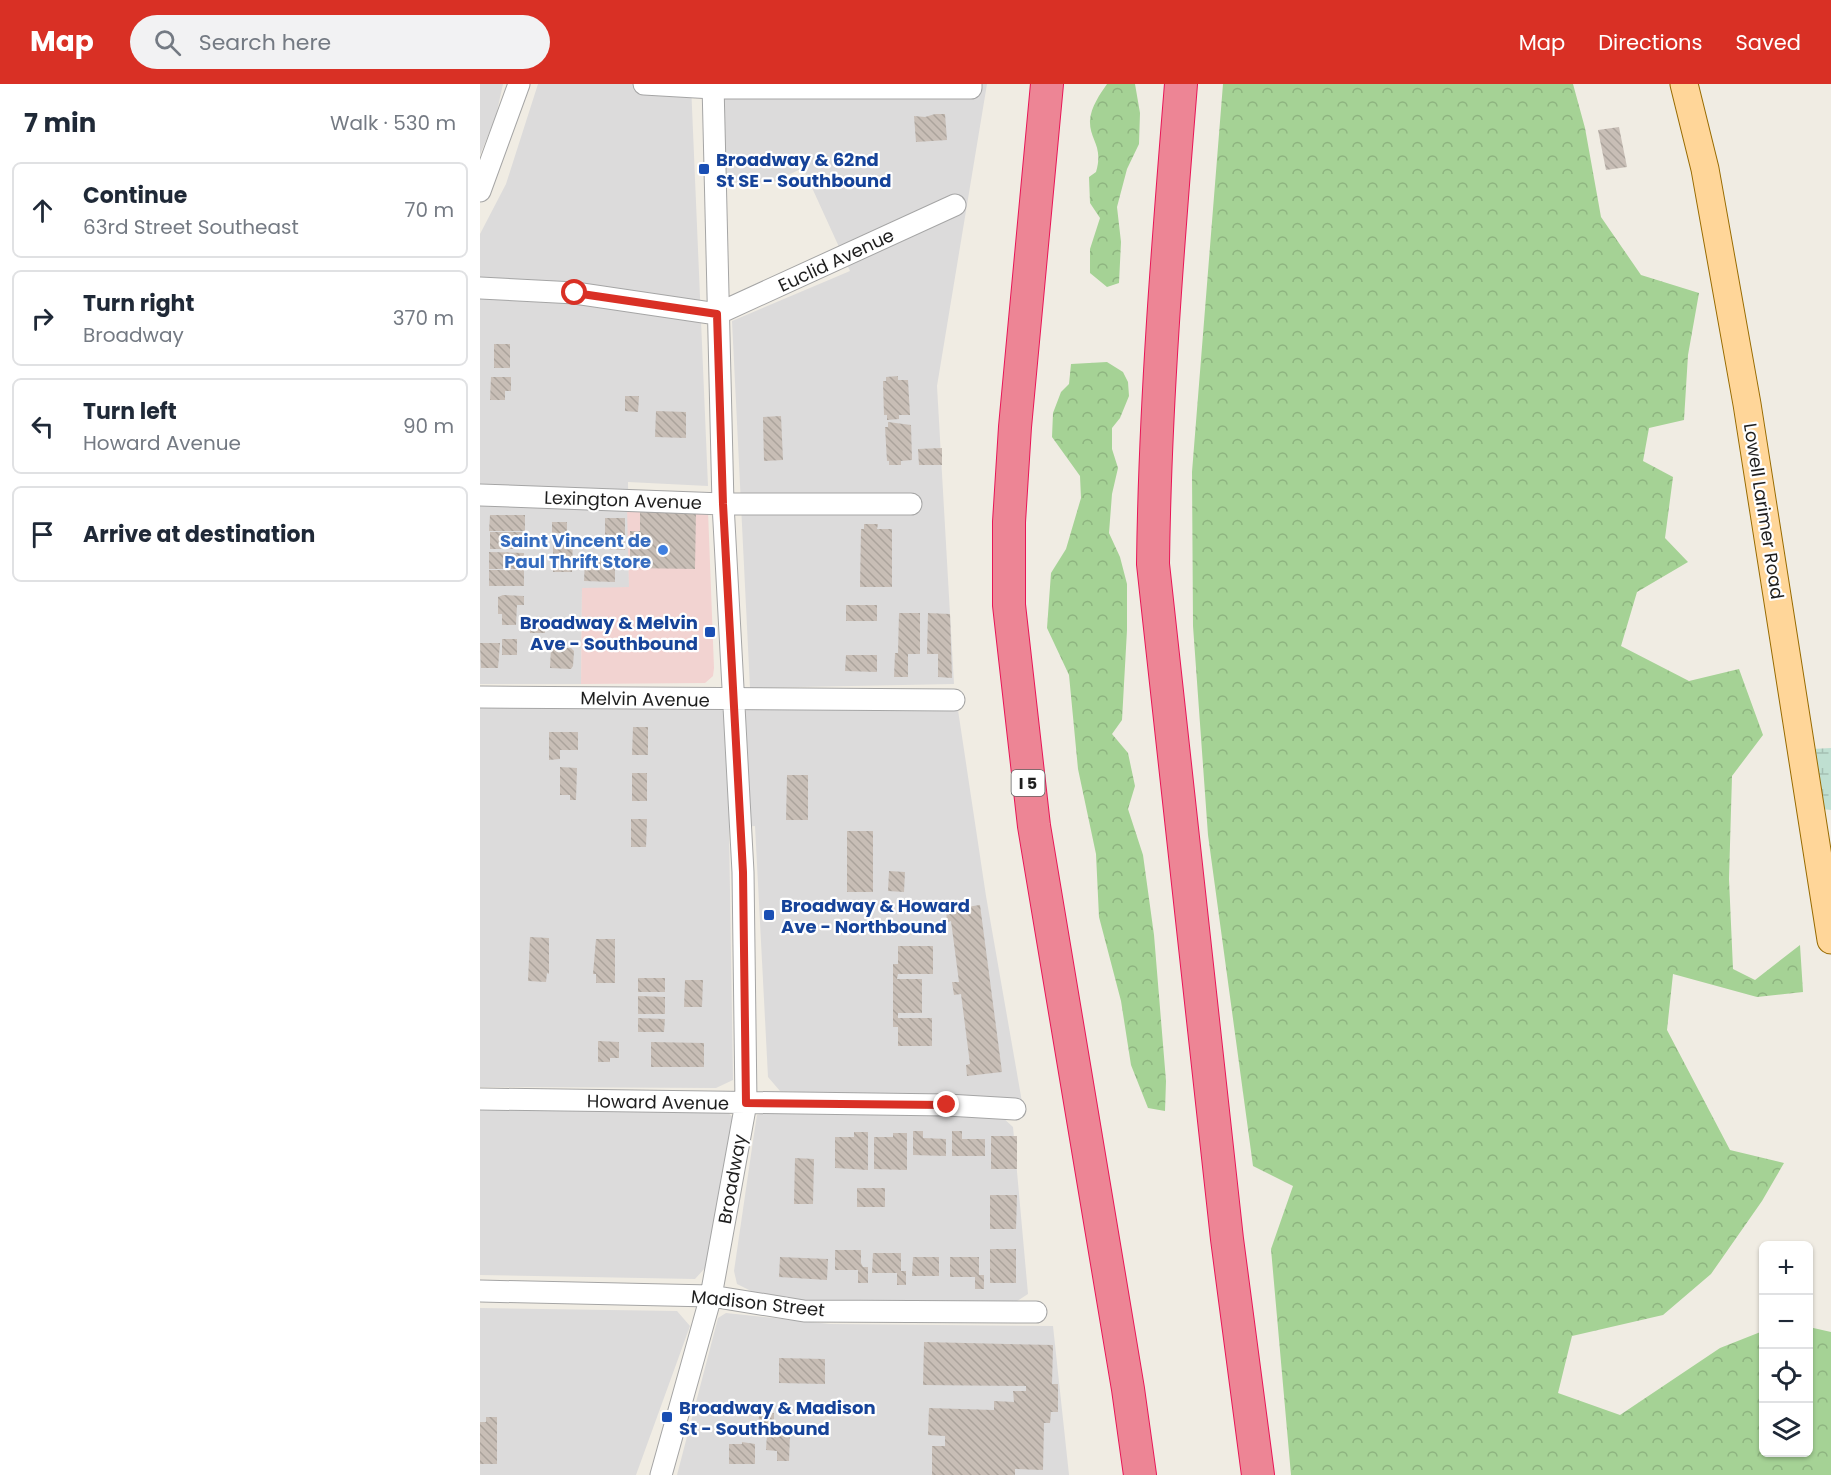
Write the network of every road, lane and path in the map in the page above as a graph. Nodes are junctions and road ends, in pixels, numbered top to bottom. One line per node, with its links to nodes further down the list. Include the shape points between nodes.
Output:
1 (519, 84): 8 (street)
2 (644, 84): 6 (street)
3 (1047, 84): 26 (highway, I 5, via 1015,427 1009,605 1034,826)
4 (1181, 84): 27 (highway, via 1162,320 1153,564 1227,1239)
5 (1684, 84): 18 (main road, Lowell Larimer Road, via 1705,169 1746,397)
6 (713, 86): 7 (street); 11 (street, Broadway)
7 (971, 86)
8 (480, 191)
9 (955, 205): 11 (street, Euclid Avenue)
10 (480, 288): 11 (street, via 575,293)
11 (717, 314): 13 (street, Broadway)
12 (480, 495): 13 (street, Lexington Avenue)
13 (723, 504): 14 (street, Lexington Avenue); 16 (street, Broadway)
14 (911, 504)
15 (480, 697): 16 (street, Melvin Avenue)
16 (734, 700): 17 (street, Melvin Avenue); 20 (street, Broadway, via 743,872)
17 (954, 700)
18 (1831, 940)
19 (480, 1099): 20 (street, Howard Avenue)
20 (746, 1103): 21 (street, Howard Avenue); 23 (street, Broadway)
21 (1015, 1109)
22 (480, 1291): 23 (street, Madison Street)
23 (711, 1296): 24 (street, Madison Street, via 804,1311); 25 (street, Broadway)
24 (1036, 1312)
25 (661, 1475)
26 (1140, 1475)
27 (1258, 1475)

